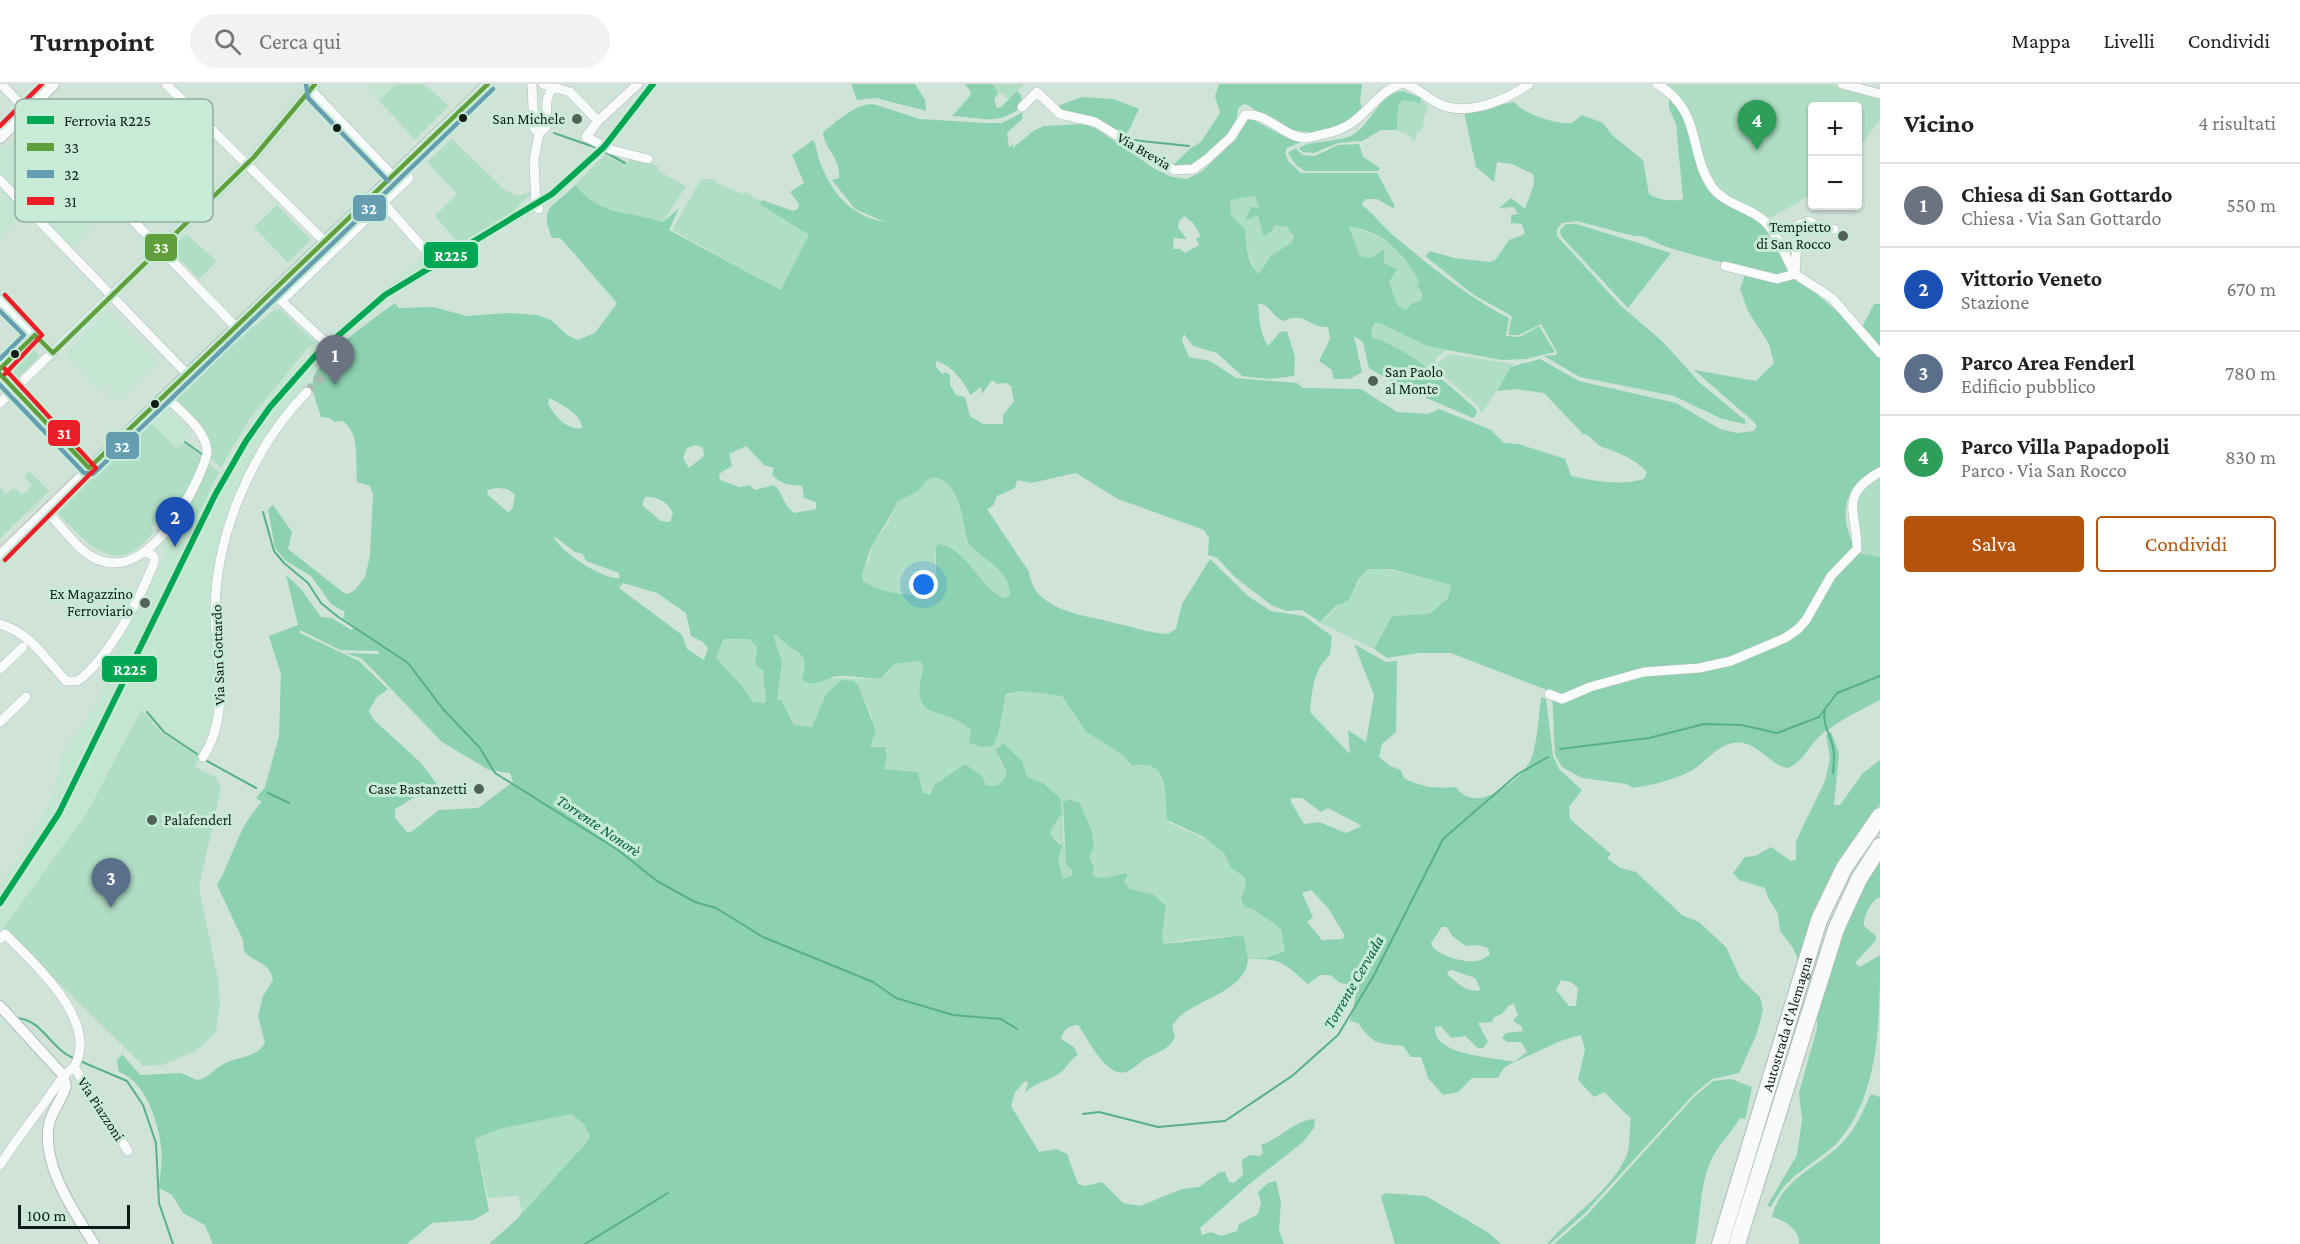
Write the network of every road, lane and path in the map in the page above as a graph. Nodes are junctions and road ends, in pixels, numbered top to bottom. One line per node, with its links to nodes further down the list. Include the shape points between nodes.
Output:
1 (1, 84): 15 (street)
2 (53, 84): 16 (main road)
3 (166, 84): 17 (street)
4 (488, 84): 26 (street)
5 (532, 84): 22 (street, via 534,128)
6 (638, 84): 19 (street)
7 (1400, 84): 18 (street, Via Brevia, via 1387,90 1350,126 1305,138 1263,118 1245,115 1225,144 1193,169 1184,171 1167,168 1095,122 1060,114 1037,92)
8 (1405, 84): 9 (street, via 1439,104 1477,107 1506,98)
9 (1529, 84)
10 (1658, 84): 42 (street, via 1684,110 1713,188 1767,224)
11 (1842, 84): 14 (street)
12 (312, 85): 25 (street); 27 (street)
13 (548, 85): 19 (street, via 570,92); 22 (street, via 546,127)
14 (1880, 94)
15 (16, 99)
16 (38, 99)
17 (181, 99)
18 (1022, 107)
19 (598, 121): 24 (street, via 587,139)
20 (15, 122): 23 (main road)
21 (213, 130): 25 (street)
22 (539, 133): 33 (street, via 534,170)
23 (0, 137)
24 (648, 159)
25 (247, 164): 31 (street); 38 (street)
26 (405, 172): 27 (street); 32 (street)
27 (393, 176): 29 (street)
28 (0, 180): 30 (street)
29 (375, 194): 32 (street); 38 (street)
30 (15, 196)
31 (213, 196)
32 (382, 203): 40 (street); 46 (street)
33 (539, 210)
34 (40, 222): 44 (street)
35 (135, 222): 39 (street)
36 (186, 222): 39 (street)
37 (1834, 229): 42 (street, via 1827,230 1809,221 1798,225)
38 (325, 242): 43 (street)
39 (159, 247): 44 (street); 47 (street)
40 (425, 250)
41 (1725, 266): 42 (street, via 1777,279)
42 (1795, 274): 50 (street, via 1832,298)
43 (272, 292): 46 (street); 47 (street)
44 (112, 297): 49 (street); 52 (street)
45 (0, 300): 49 (street)
46 (281, 301): 48 (street)
47 (236, 327): 52 (street)
48 (323, 340)
49 (53, 353): 53 (street)
50 (1880, 353)
51 (0, 374): 53 (street)
52 (187, 374): 55 (street)
53 (14, 390): 56 (street); 57 (street)
54 (307, 392): 68 (street, Via San Gottardo, via 286,415 264,451 228,530 215,609 220,710 212,742)
55 (165, 396): 57 (street); 60 (street, via 202,436 207,454 176,517)
56 (2, 401)
57 (89, 468): 59 (street)
58 (1880, 472): 65 (street, via 1854,493 1857,549 1831,576 1798,629 1731,661 1644,672 1562,699)
59 (46, 510): 60 (street, via 84,550 101,561 124,563); 61 (street)
60 (147, 551): 62 (street, via 154,557 152,566 118,630 84,676 74,682 66,681 34,642)
61 (0, 555)
62 (0, 624)
63 (23, 647): 64 (street)
64 (0, 669)
65 (1549, 694)
66 (26, 697): 67 (street)
67 (0, 722)
68 (202, 757)
69 (1880, 816): 78 (highway, Autostrada d'Alemagna, via 1844,868 1819,921)
70 (1880, 846): 79 (highway, Autostrada d'Alemagna, via 1836,928)
71 (0, 939): 73 (street, via 5,934 49,978 68,1005 78,1030)
72 (3, 1010): 74 (street)
73 (74, 1067): 74 (street); 75 (street, Via Piazzoni)
74 (65, 1081): 76 (street); 77 (street, via 51,1115 49,1150 64,1190)
75 (128, 1151)
76 (0, 1165)
77 (94, 1244)
78 (1720, 1244)
79 (1737, 1244)

